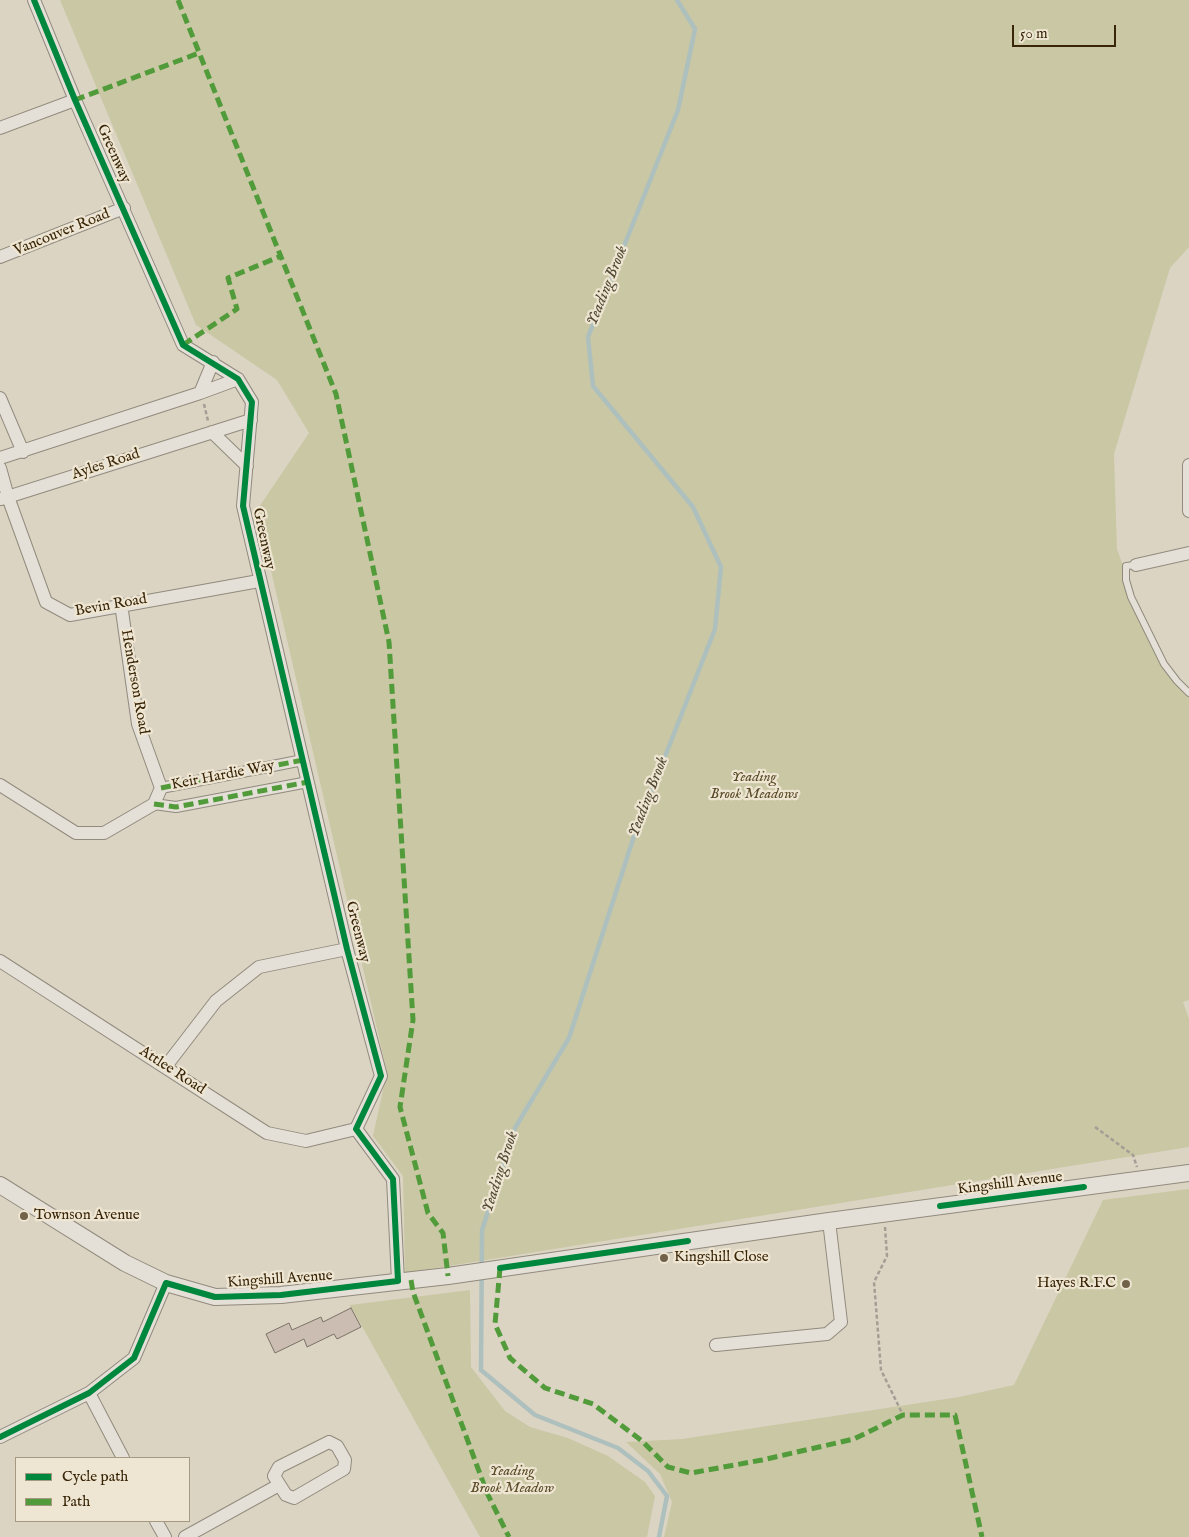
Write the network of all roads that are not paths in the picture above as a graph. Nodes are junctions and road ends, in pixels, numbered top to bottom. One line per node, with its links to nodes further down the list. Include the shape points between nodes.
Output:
1 (34, 0): 2 (street, Greenway)
2 (74, 100): 3 (street); 4 (street, Greenway)
3 (0, 128)
4 (124, 208): 5 (street, Vancouver Road); 6 (street, Greenway, via 183,345)
5 (0, 257)
6 (213, 362): 7 (street, Greenway); 8 (street)
7 (238, 379): 8 (street); 10 (street, Greenway, via 252,402)
8 (200, 393): 12 (street)
9 (0, 398): 12 (street)
10 (251, 420): 11 (street, Ayles Road); 15 (street, Greenway)
11 (212, 432): 15 (street); 17 (street, Ayles Road)
12 (23, 452): 13 (street)
13 (0, 458)
14 (1189, 465): 18 (street)
15 (247, 466): 21 (street, Greenway, via 243,506)
16 (0, 468): 17 (street, Bevin Road)
17 (4, 498): 22 (street, Bevin Road, via 46,602 70,615)
18 (1189, 510)
19 (1189, 553): 20 (street)
20 (1136, 564): 23 (lane, via 1126,566 1131,597 1164,664)
21 (259, 581): 22 (street, Bevin Road); 24 (street, Greenway)
22 (121, 604): 27 (street, Henderson Road, via 138,724)
23 (1189, 693)
24 (303, 760): 25 (street, Greenway); 27 (street, Keir Hardie Way)
25 (308, 782): 28 (street, Keir Hardie Way, via 176,807); 29 (street, Greenway)
26 (0, 785): 28 (street, Keir Hardie Way, via 76,832 104,833)
27 (161, 788): 28 (street, Keir Hardie Way)
28 (154, 804)
29 (347, 948): 31 (street, via 260,967 216,1001); 32 (street, Greenway, via 381,1076)
30 (0, 961): 31 (street, Attlee Road)
31 (166, 1066): 32 (street, Attlee Road, via 267,1133 306,1141)
32 (356, 1128): 36 (street, via 393,1179)
33 (1189, 1173): 35 (street, Kingshill Avenue)
34 (0, 1186): 37 (street, Kingshill Avenue, via 125,1263)
35 (830, 1221): 36 (street, Kingshill Avenue); 38 (street, via 841,1322 827,1334)
36 (398, 1281): 37 (street, Kingshill Avenue, via 281,1295 215,1297)
37 (166, 1283): 39 (street, via 134,1358)
38 (716, 1345)
39 (89, 1394): 40 (street); 41 (street)
40 (0, 1437)
41 (122, 1457)
42 (279, 1485): 42 (street, via 286,1495 294,1498 344,1469 345,1460 336,1446 329,1442 279,1467 274,1476); 45 (street)
43 (157, 1522): 44 (street)
44 (165, 1537)
45 (185, 1537)

